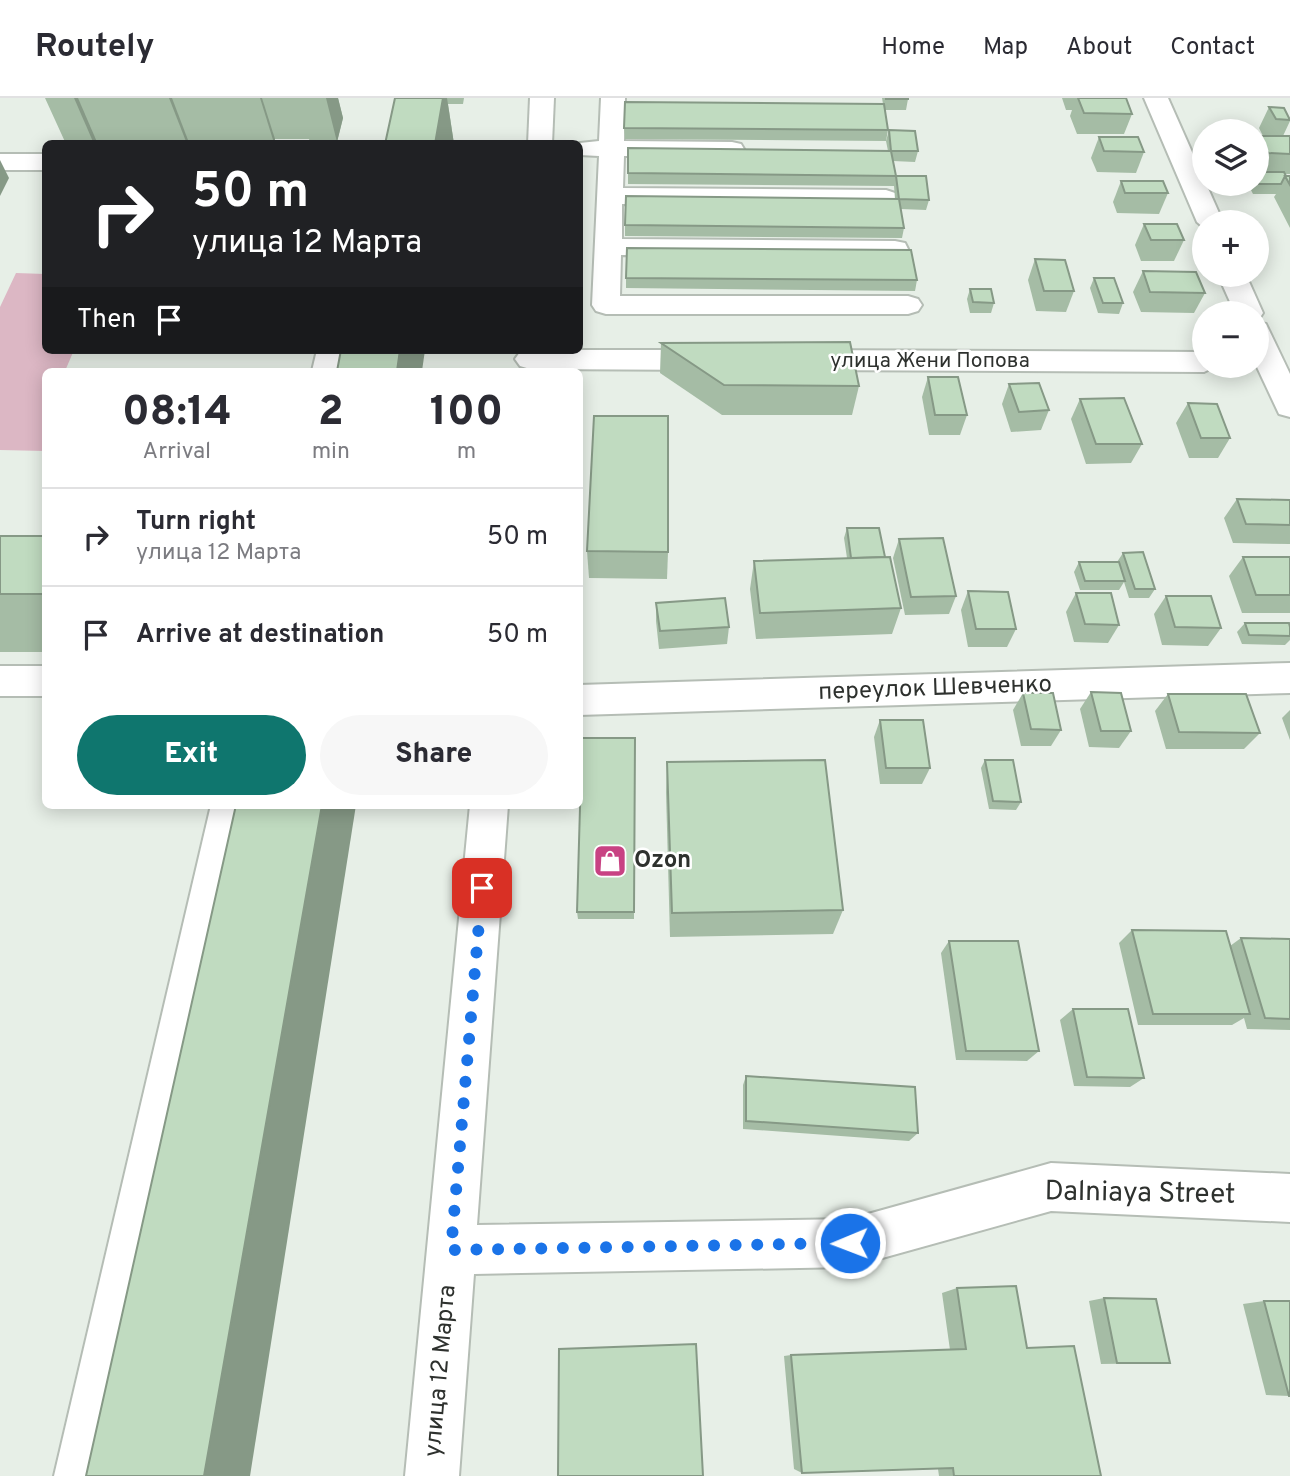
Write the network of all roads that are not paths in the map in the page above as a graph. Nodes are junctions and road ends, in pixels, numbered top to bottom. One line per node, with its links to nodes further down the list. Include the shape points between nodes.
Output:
1 (542, 98): 5 (street)
2 (1156, 98): 13 (street)
3 (612, 101): 4 (street); 7 (street)
4 (640, 105)
5 (540, 140)
6 (583, 148): 7 (street)
7 (609, 148): 8 (street); 11 (street)
8 (757, 150)
9 (0, 162): 10 (street)
10 (42, 162)
11 (608, 195): 12 (street); 14 (street)
12 (886, 198)
13 (1205, 210)
14 (608, 247): 15 (street); 16 (street, via 606,305)
15 (895, 249)
16 (908, 305)
17 (530, 360): 18 (street)
18 (736, 360)
19 (778, 360): 20 (street, улица Жени Попова)
20 (1192, 362)
21 (1272, 363): 22 (street)
22 (1290, 407)
23 (1290, 678): 26 (street, переулок Шевченко)
24 (0, 681): 25 (street)
25 (42, 681)
26 (583, 700)
27 (229, 809): 31 (street)
28 (489, 809): 30 (street, улица 12 Марта)
29 (1290, 1198): 30 (street, Dalniaya Street, via 1051,1187 850,1243)
30 (451, 1250): 32 (street, улица 12 Марта)
31 (81, 1476)
32 (432, 1476)

